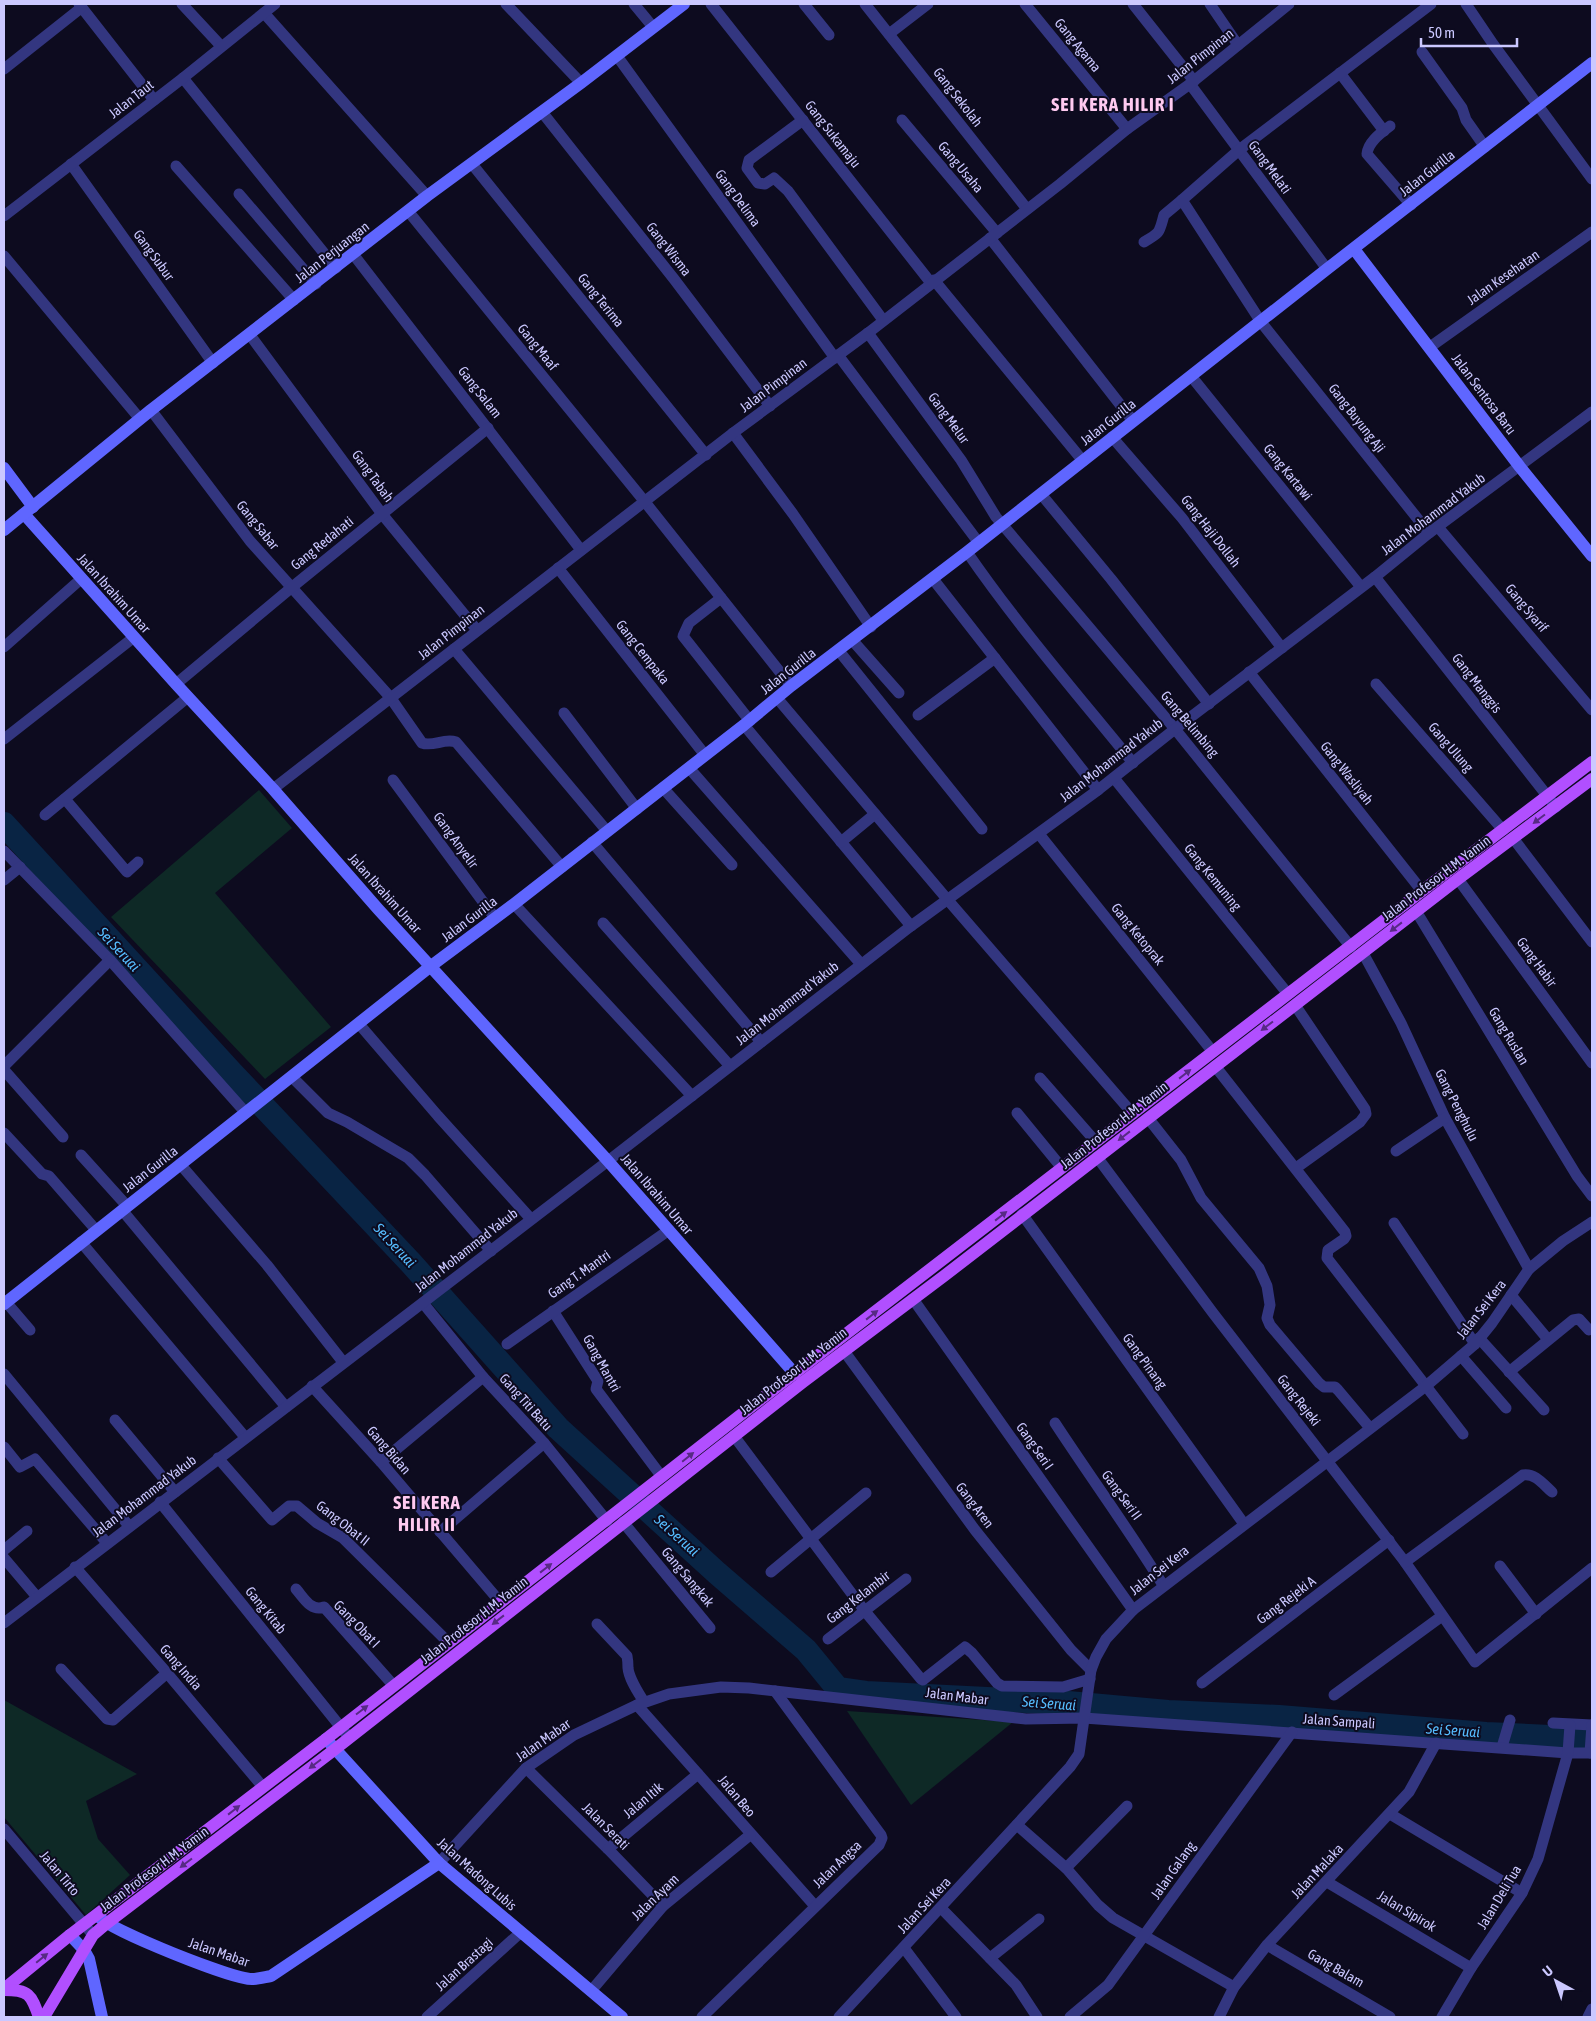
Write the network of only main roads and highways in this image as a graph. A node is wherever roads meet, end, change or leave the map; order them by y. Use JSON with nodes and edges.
{"nodes":[{"id":1,"x":1592,"y":762,"type":"edge"},
{"id":2,"x":1592,"y":779,"type":"edge"},
{"id":3,"x":1292,"y":999,"type":"junction"},
{"id":4,"x":935,"y":1266,"type":"junction"},
{"id":5,"x":944,"y":1276,"type":"junction"},
{"id":6,"x":799,"y":1378,"type":"junction"},
{"id":7,"x":653,"y":1492,"type":"junction"},
{"id":8,"x":627,"y":1514,"type":"junction"},
{"id":9,"x":101,"y":1920,"type":"junction"},
{"id":10,"x":4,"y":1990,"type":"edge"},
{"id":11,"x":39,"y":2017,"type":"edge"},
{"id":12,"x":44,"y":2017,"type":"edge"}],
"edges":[{"from":1,"to":3,"type":"main road","name":"Jalan Profesor H.M. Yamin"},
{"from":2,"to":3,"type":"main road","name":"Jalan Profesor H.M. Yamin","one_way":true},
{"from":4,"to":3,"type":"main road","name":"Jalan Profesor H.M. Yamin","one_way":true},
{"from":3,"to":5,"type":"main road","name":"Jalan Profesor H.M. Yamin","one_way":true},
{"from":4,"to":5,"type":"main road"},
{"from":6,"to":4,"type":"main road","name":"Jalan Profesor H.M. Yamin","one_way":true},
{"from":5,"to":6,"type":"main road","name":"Jalan Profesor H.M. Yamin"},
{"from":6,"to":7,"type":"main road","name":"Jalan Profesor H.M. Yamin"},
{"from":7,"to":6,"type":"main road","name":"Jalan Profesor H.M. Yamin","one_way":true},
{"from":7,"to":8,"type":"main road","name":"Jalan Profesor H.M. Yamin"},
{"from":8,"to":9,"type":"main road","name":"Jalan Profesor H.M. Yamin","one_way":true},
{"from":9,"to":8,"type":"main road","name":"Jalan Profesor H.M. Yamin","one_way":true},
{"from":10,"to":9,"type":"main road","name":"Jalan Profesor H.M. Yamin","one_way":true},
{"from":9,"to":12,"type":"main road","name":"Jalan Profesor H.M. Yamin"},
{"from":10,"to":11,"type":"main road"}]}
